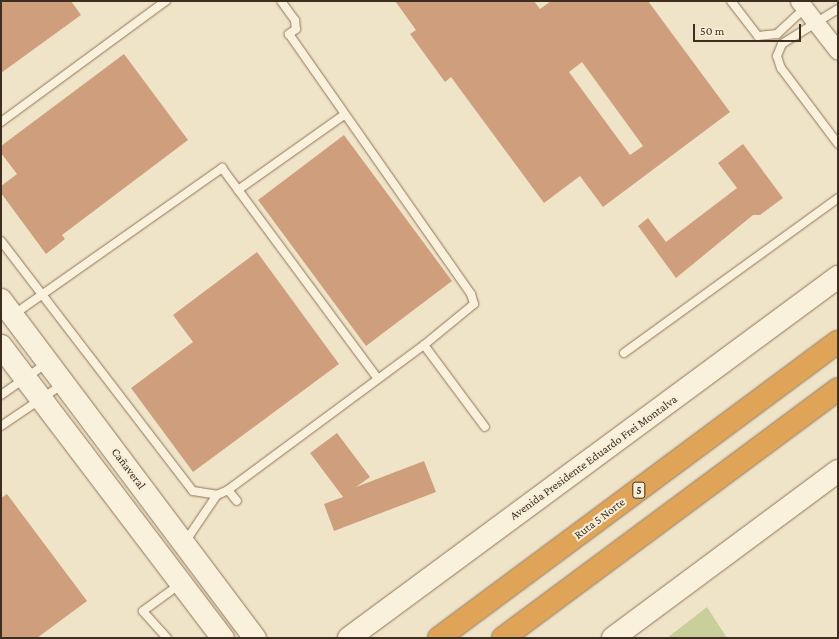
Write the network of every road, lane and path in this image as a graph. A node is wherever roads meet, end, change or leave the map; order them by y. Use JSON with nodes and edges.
{"nodes":[{"id":1,"x":166,"y":1,"type":"edge"},
{"id":2,"x":281,"y":1,"type":"edge"},
{"id":3,"x":731,"y":1,"type":"edge"},
{"id":4,"x":802,"y":5,"type":"edge"},
{"id":5,"x":838,"y":9,"type":"edge"},
{"id":6,"x":816,"y":22,"type":"junction"},
{"id":7,"x":838,"y":51,"type":"edge"},
{"id":8,"x":344,"y":115,"type":"junction"},
{"id":9,"x":1,"y":122,"type":"edge"},
{"id":10,"x":838,"y":144,"type":"edge"},
{"id":11,"x":238,"y":190,"type":"junction"},
{"id":12,"x":838,"y":198,"type":"edge"},
{"id":13,"x":1,"y":241,"type":"edge"},
{"id":14,"x":838,"y":277,"type":"edge"},
{"id":15,"x":41,"y":294,"type":"junction"},
{"id":16,"x":7,"y":308,"type":"edge"},
{"id":17,"x":838,"y":342,"type":"edge"},
{"id":18,"x":1,"y":346,"type":"edge"},
{"id":19,"x":424,"y":346,"type":"junction"},
{"id":20,"x":624,"y":353,"type":"dead end"},
{"id":21,"x":48,"y":362,"type":"junction"},
{"id":22,"x":26,"y":379,"type":"junction"},
{"id":23,"x":378,"y":379,"type":"junction"},
{"id":24,"x":63,"y":384,"type":"junction"},
{"id":25,"x":838,"y":389,"type":"edge"},
{"id":26,"x":1,"y":395,"type":"edge"},
{"id":27,"x":41,"y":400,"type":"junction"},
{"id":28,"x":1,"y":426,"type":"edge"},
{"id":29,"x":485,"y":427,"type":"dead end"},
{"id":30,"x":838,"y":471,"type":"edge"},
{"id":31,"x":228,"y":490,"type":"junction"},
{"id":32,"x":217,"y":495,"type":"junction"},
{"id":33,"x":237,"y":501,"type":"dead end"},
{"id":34,"x":184,"y":544,"type":"junction"},
{"id":35,"x":181,"y":584,"type":"junction"},
{"id":36,"x":362,"y":631,"type":"edge"},
{"id":37,"x":167,"y":638,"type":"edge"},
{"id":38,"x":223,"y":638,"type":"edge"},
{"id":39,"x":255,"y":638,"type":"edge"},
{"id":40,"x":349,"y":638,"type":"edge"},
{"id":41,"x":439,"y":638,"type":"edge"},
{"id":42,"x":503,"y":638,"type":"edge"},
{"id":43,"x":613,"y":638,"type":"edge"}],
"edges":[{"from":1,"to":9,"type":"lane"},
{"from":2,"to":8,"type":"lane"},
{"from":3,"to":4,"type":"lane"},
{"from":4,"to":6,"type":"street"},
{"from":5,"to":6,"type":"lane"},
{"from":6,"to":7,"type":"street"},
{"from":6,"to":10,"type":"lane"},
{"from":8,"to":11,"type":"lane"},
{"from":8,"to":19,"type":"lane"},
{"from":11,"to":15,"type":"lane"},
{"from":11,"to":23,"type":"lane"},
{"from":12,"to":20,"type":"lane"},
{"from":13,"to":15,"type":"lane"},
{"from":14,"to":36,"type":"main road","name":"Avenida Presidente Eduardo Frei Montalva"},
{"from":15,"to":16,"type":"lane"},
{"from":15,"to":32,"type":"lane"},
{"from":16,"to":21,"type":"main road","name":"Cañaveral"},
{"from":17,"to":41,"type":"highway","name":"Ruta 5 Norte","number":"5"},
{"from":18,"to":22,"type":"main road"},
{"from":19,"to":23,"type":"lane"},
{"from":19,"to":29,"type":"lane"},
{"from":21,"to":22,"type":"lane"},
{"from":21,"to":24,"type":"main road","name":"Cañaveral"},
{"from":22,"to":26,"type":"lane"},
{"from":22,"to":27,"type":"main road"},
{"from":23,"to":31,"type":"lane"},
{"from":24,"to":27,"type":"lane"},
{"from":24,"to":34,"type":"main road","name":"Cañaveral"},
{"from":25,"to":42,"type":"highway"},
{"from":27,"to":28,"type":"lane"},
{"from":27,"to":35,"type":"main road"},
{"from":30,"to":43,"type":"main road"},
{"from":31,"to":32,"type":"lane"},
{"from":31,"to":33,"type":"lane"},
{"from":32,"to":34,"type":"lane"},
{"from":34,"to":39,"type":"main road","name":"Cañaveral"},
{"from":35,"to":37,"type":"lane"},
{"from":35,"to":38,"type":"main road"},
{"from":36,"to":40,"type":"main road","name":"Avenida Presidente Eduardo Frei Montalva"}]}
